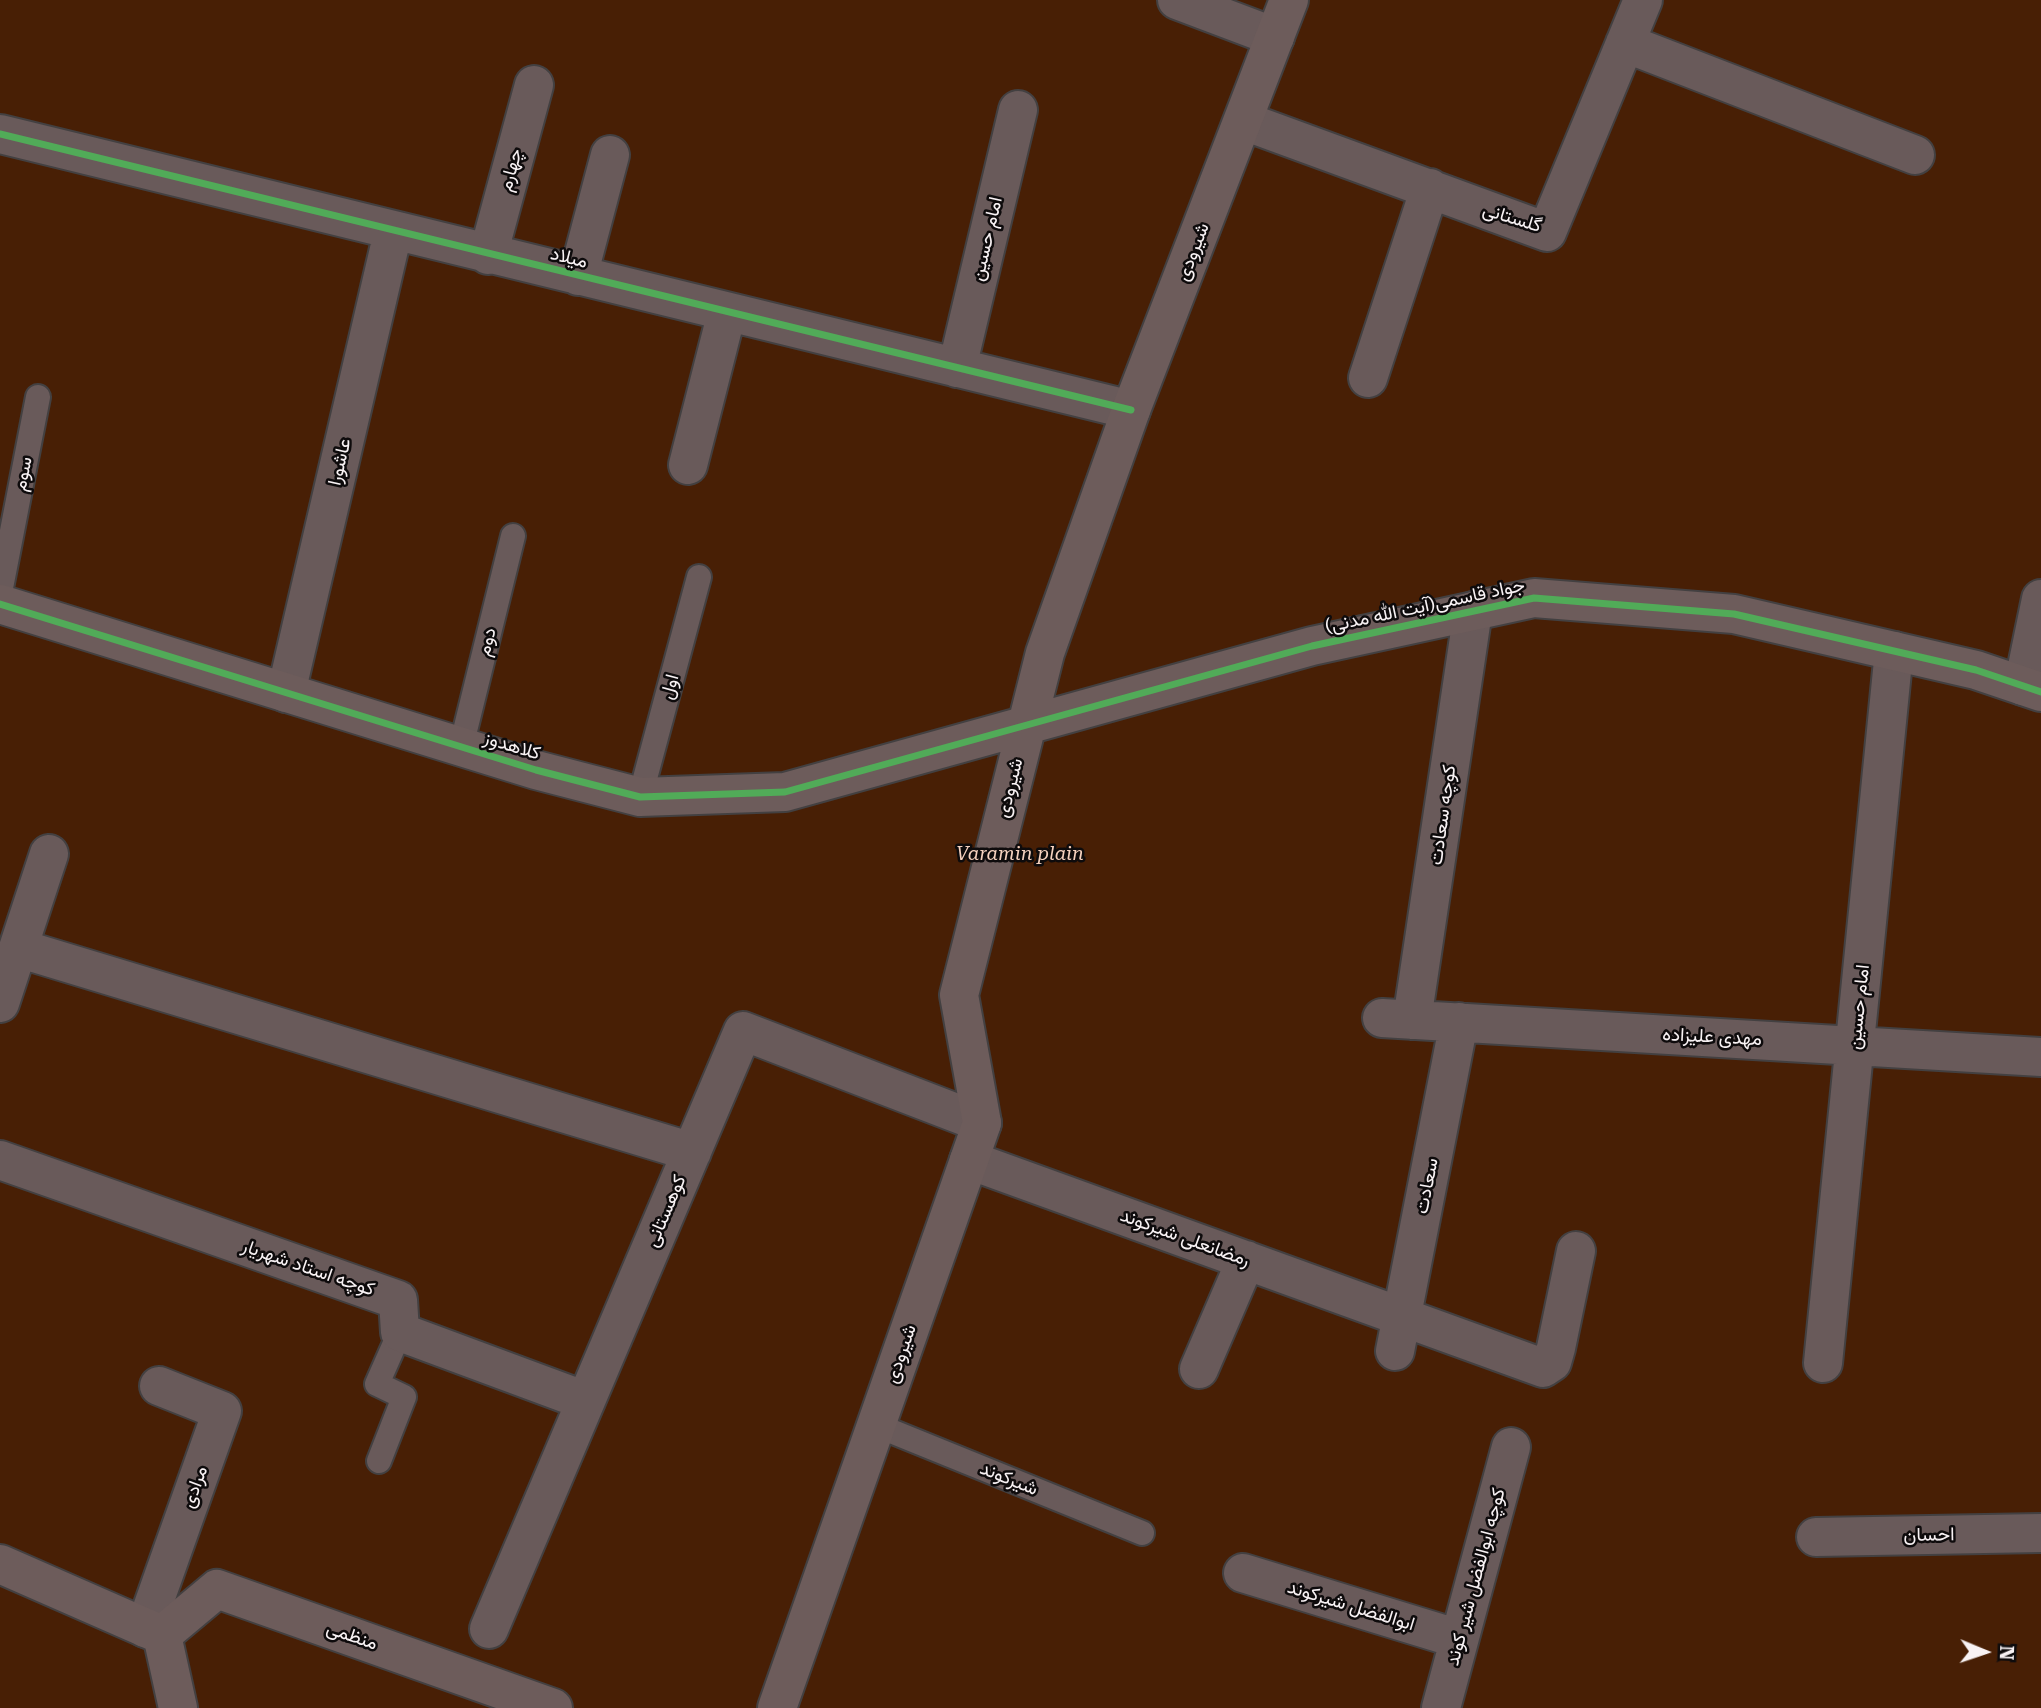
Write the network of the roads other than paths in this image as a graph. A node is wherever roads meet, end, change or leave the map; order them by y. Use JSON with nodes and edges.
{"nodes":[{"id":1,"x":1178,"y":0,"type":"edge"},
{"id":2,"x":1289,"y":0,"type":"edge"},
{"id":3,"x":1643,"y":0,"type":"edge"},
{"id":4,"x":1275,"y":37,"type":"junction"},
{"id":5,"x":1625,"y":43,"type":"junction"},
{"id":6,"x":534,"y":85,"type":"dead end"},
{"id":7,"x":1018,"y":110,"type":"dead end"},
{"id":8,"x":1244,"y":121,"type":"junction"},
{"id":9,"x":0,"y":134,"type":"edge"},
{"id":10,"x":610,"y":155,"type":"dead end"},
{"id":11,"x":1915,"y":155,"type":"dead end"},
{"id":12,"x":1430,"y":188,"type":"junction"},
{"id":13,"x":393,"y":232,"type":"junction"},
{"id":14,"x":488,"y":255,"type":"junction"},
{"id":15,"x":578,"y":276,"type":"junction"},
{"id":16,"x":727,"y":312,"type":"junction"},
{"id":17,"x":957,"y":368,"type":"junction"},
{"id":18,"x":1368,"y":378,"type":"dead end"},
{"id":19,"x":37,"y":397,"type":"dead end"},
{"id":20,"x":1131,"y":410,"type":"junction"},
{"id":21,"x":688,"y":465,"type":"dead end"},
{"id":22,"x":513,"y":536,"type":"dead end"},
{"id":23,"x":699,"y":577,"type":"dead end"},
{"id":24,"x":0,"y":593,"type":"edge"},
{"id":25,"x":2041,"y":599,"type":"edge"},
{"id":26,"x":0,"y":604,"type":"edge"},
{"id":27,"x":1473,"y":611,"type":"junction"},
{"id":28,"x":1894,"y":651,"type":"junction"},
{"id":29,"x":2032,"y":689,"type":"edge"},
{"id":30,"x":286,"y":693,"type":"junction"},
{"id":31,"x":1025,"y":725,"type":"junction"},
{"id":32,"x":461,"y":747,"type":"junction"},
{"id":33,"x":640,"y":797,"type":"junction"},
{"id":34,"x":49,"y":854,"type":"dead end"},
{"id":35,"x":18,"y":948,"type":"junction"},
{"id":36,"x":0,"y":1003,"type":"edge"},
{"id":37,"x":1397,"y":1019,"type":"joint"},
{"id":38,"x":1459,"y":1022,"type":"junction"},
{"id":39,"x":1855,"y":1046,"type":"junction"},
{"id":40,"x":2041,"y":1057,"type":"edge"},
{"id":41,"x":982,"y":1123,"type":"junction"},
{"id":42,"x":692,"y":1152,"type":"junction"},
{"id":43,"x":0,"y":1160,"type":"edge"},
{"id":44,"x":969,"y":1160,"type":"junction"},
{"id":45,"x":1576,"y":1251,"type":"dead end"},
{"id":46,"x":1246,"y":1260,"type":"junction"},
{"id":47,"x":400,"y":1332,"type":"junction"},
{"id":48,"x":1398,"y":1334,"type":"junction"},
{"id":49,"x":1823,"y":1363,"type":"dead end"},
{"id":50,"x":1199,"y":1369,"type":"dead end"},
{"id":51,"x":159,"y":1386,"type":"dead end"},
{"id":52,"x":586,"y":1401,"type":"junction"},
{"id":53,"x":876,"y":1425,"type":"junction"},
{"id":54,"x":1511,"y":1447,"type":"dead end"},
{"id":55,"x":379,"y":1461,"type":"dead end"},
{"id":56,"x":1142,"y":1533,"type":"dead end"},
{"id":57,"x":2041,"y":1533,"type":"edge"},
{"id":58,"x":1816,"y":1537,"type":"dead end"},
{"id":59,"x":0,"y":1564,"type":"edge"},
{"id":60,"x":1243,"y":1573,"type":"dead end"},
{"id":61,"x":489,"y":1629,"type":"dead end"},
{"id":62,"x":154,"y":1631,"type":"junction"},
{"id":63,"x":1459,"y":1639,"type":"junction"},
{"id":64,"x":178,"y":1708,"type":"edge"},
{"id":65,"x":553,"y":1708,"type":"edge"},
{"id":66,"x":777,"y":1708,"type":"edge"},
{"id":67,"x":1441,"y":1708,"type":"edge"}],
"edges":[{"from":1,"to":4,"type":"street"},
{"from":2,"to":4,"type":"street","name":"شیرودی"},
{"from":3,"to":5,"type":"street","name":"گلستانی"},
{"from":4,"to":8,"type":"street","name":"شیرودی"},
{"from":5,"to":11,"type":"street"},
{"from":5,"to":12,"type":"street","name":"گلستانی"},
{"from":6,"to":14,"type":"street","name":"چهارم"},
{"from":7,"to":17,"type":"street","name":"امام حسین"},
{"from":8,"to":12,"type":"street","name":"گلستانی"},
{"from":8,"to":20,"type":"street","name":"شیرودی"},
{"from":9,"to":13,"type":"street","name":"میلاد"},
{"from":10,"to":15,"type":"street"},
{"from":12,"to":18,"type":"street"},
{"from":13,"to":14,"type":"street","name":"میلاد"},
{"from":13,"to":30,"type":"street","name":"عاشورا"},
{"from":14,"to":15,"type":"street","name":"میلاد"},
{"from":15,"to":16,"type":"street","name":"میلاد"},
{"from":16,"to":17,"type":"street","name":"میلاد"},
{"from":16,"to":21,"type":"street"},
{"from":17,"to":20,"type":"street","name":"میلاد"},
{"from":19,"to":24,"type":"lane","name":"سوم"},
{"from":20,"to":31,"type":"street","name":"شیرودی"},
{"from":22,"to":32,"type":"lane","name":"دوم"},
{"from":23,"to":33,"type":"lane","name":"اول"},
{"from":25,"to":29,"type":"street"},
{"from":26,"to":30,"type":"street","name":"کلاهدوز"},
{"from":27,"to":28,"type":"street","name":"جواد قاسمی(آیت الله مدنی)"},
{"from":27,"to":31,"type":"street","name":"جواد قاسمی(آیت الله مدنی)"},
{"from":27,"to":37,"type":"street","name":"کوچه سعادت"},
{"from":28,"to":29,"type":"street","name":"جواد قاسمی(آیت الله مدنی)"},
{"from":28,"to":39,"type":"street","name":"امام حسین"},
{"from":30,"to":32,"type":"street","name":"کلاهدوز"},
{"from":31,"to":33,"type":"street","name":"کلاهدوز"},
{"from":31,"to":41,"type":"street","name":"شیرودی"},
{"from":32,"to":33,"type":"street","name":"کلاهدوز"},
{"from":34,"to":35,"type":"street"},
{"from":35,"to":36,"type":"street"},
{"from":35,"to":42,"type":"street"},
{"from":37,"to":38,"type":"street","name":"مهدی علیزاده"},
{"from":38,"to":39,"type":"street","name":"مهدی علیزاده"},
{"from":38,"to":48,"type":"street","name":"سعادت"},
{"from":39,"to":40,"type":"street","name":"مهدی علیزاده"},
{"from":39,"to":49,"type":"street","name":"امام حسین"},
{"from":41,"to":42,"type":"street","name":"کوهستانی"},
{"from":41,"to":44,"type":"street","name":"شیرودی"},
{"from":42,"to":52,"type":"street","name":"کوهستانی"},
{"from":43,"to":47,"type":"street","name":"کوچه استاد شهریار"},
{"from":44,"to":46,"type":"street","name":"رمضانعلی شیرکوند"},
{"from":44,"to":53,"type":"street","name":"شیرودی"},
{"from":45,"to":48,"type":"street","name":"رمضانعلی شیرکوند"},
{"from":46,"to":48,"type":"street","name":"رمضانعلی شیرکوند"},
{"from":46,"to":50,"type":"street"},
{"from":47,"to":52,"type":"street"},
{"from":47,"to":55,"type":"lane"},
{"from":51,"to":62,"type":"street","name":"مرادی"},
{"from":52,"to":61,"type":"street","name":"کوهستانی"},
{"from":53,"to":56,"type":"lane","name":"شیرکوند"},
{"from":53,"to":66,"type":"street","name":"شیرودی"},
{"from":54,"to":63,"type":"street","name":"کوچه ابوالفضل شیر کوند"},
{"from":57,"to":58,"type":"street","name":"احسان"},
{"from":59,"to":62,"type":"street"},
{"from":60,"to":63,"type":"street","name":"ابوالفضل شیرکوند"},
{"from":62,"to":64,"type":"street"},
{"from":62,"to":65,"type":"street","name":"منظمی"},
{"from":63,"to":67,"type":"street","name":"کوچه ابوالفضل شیر کوند"}]}
